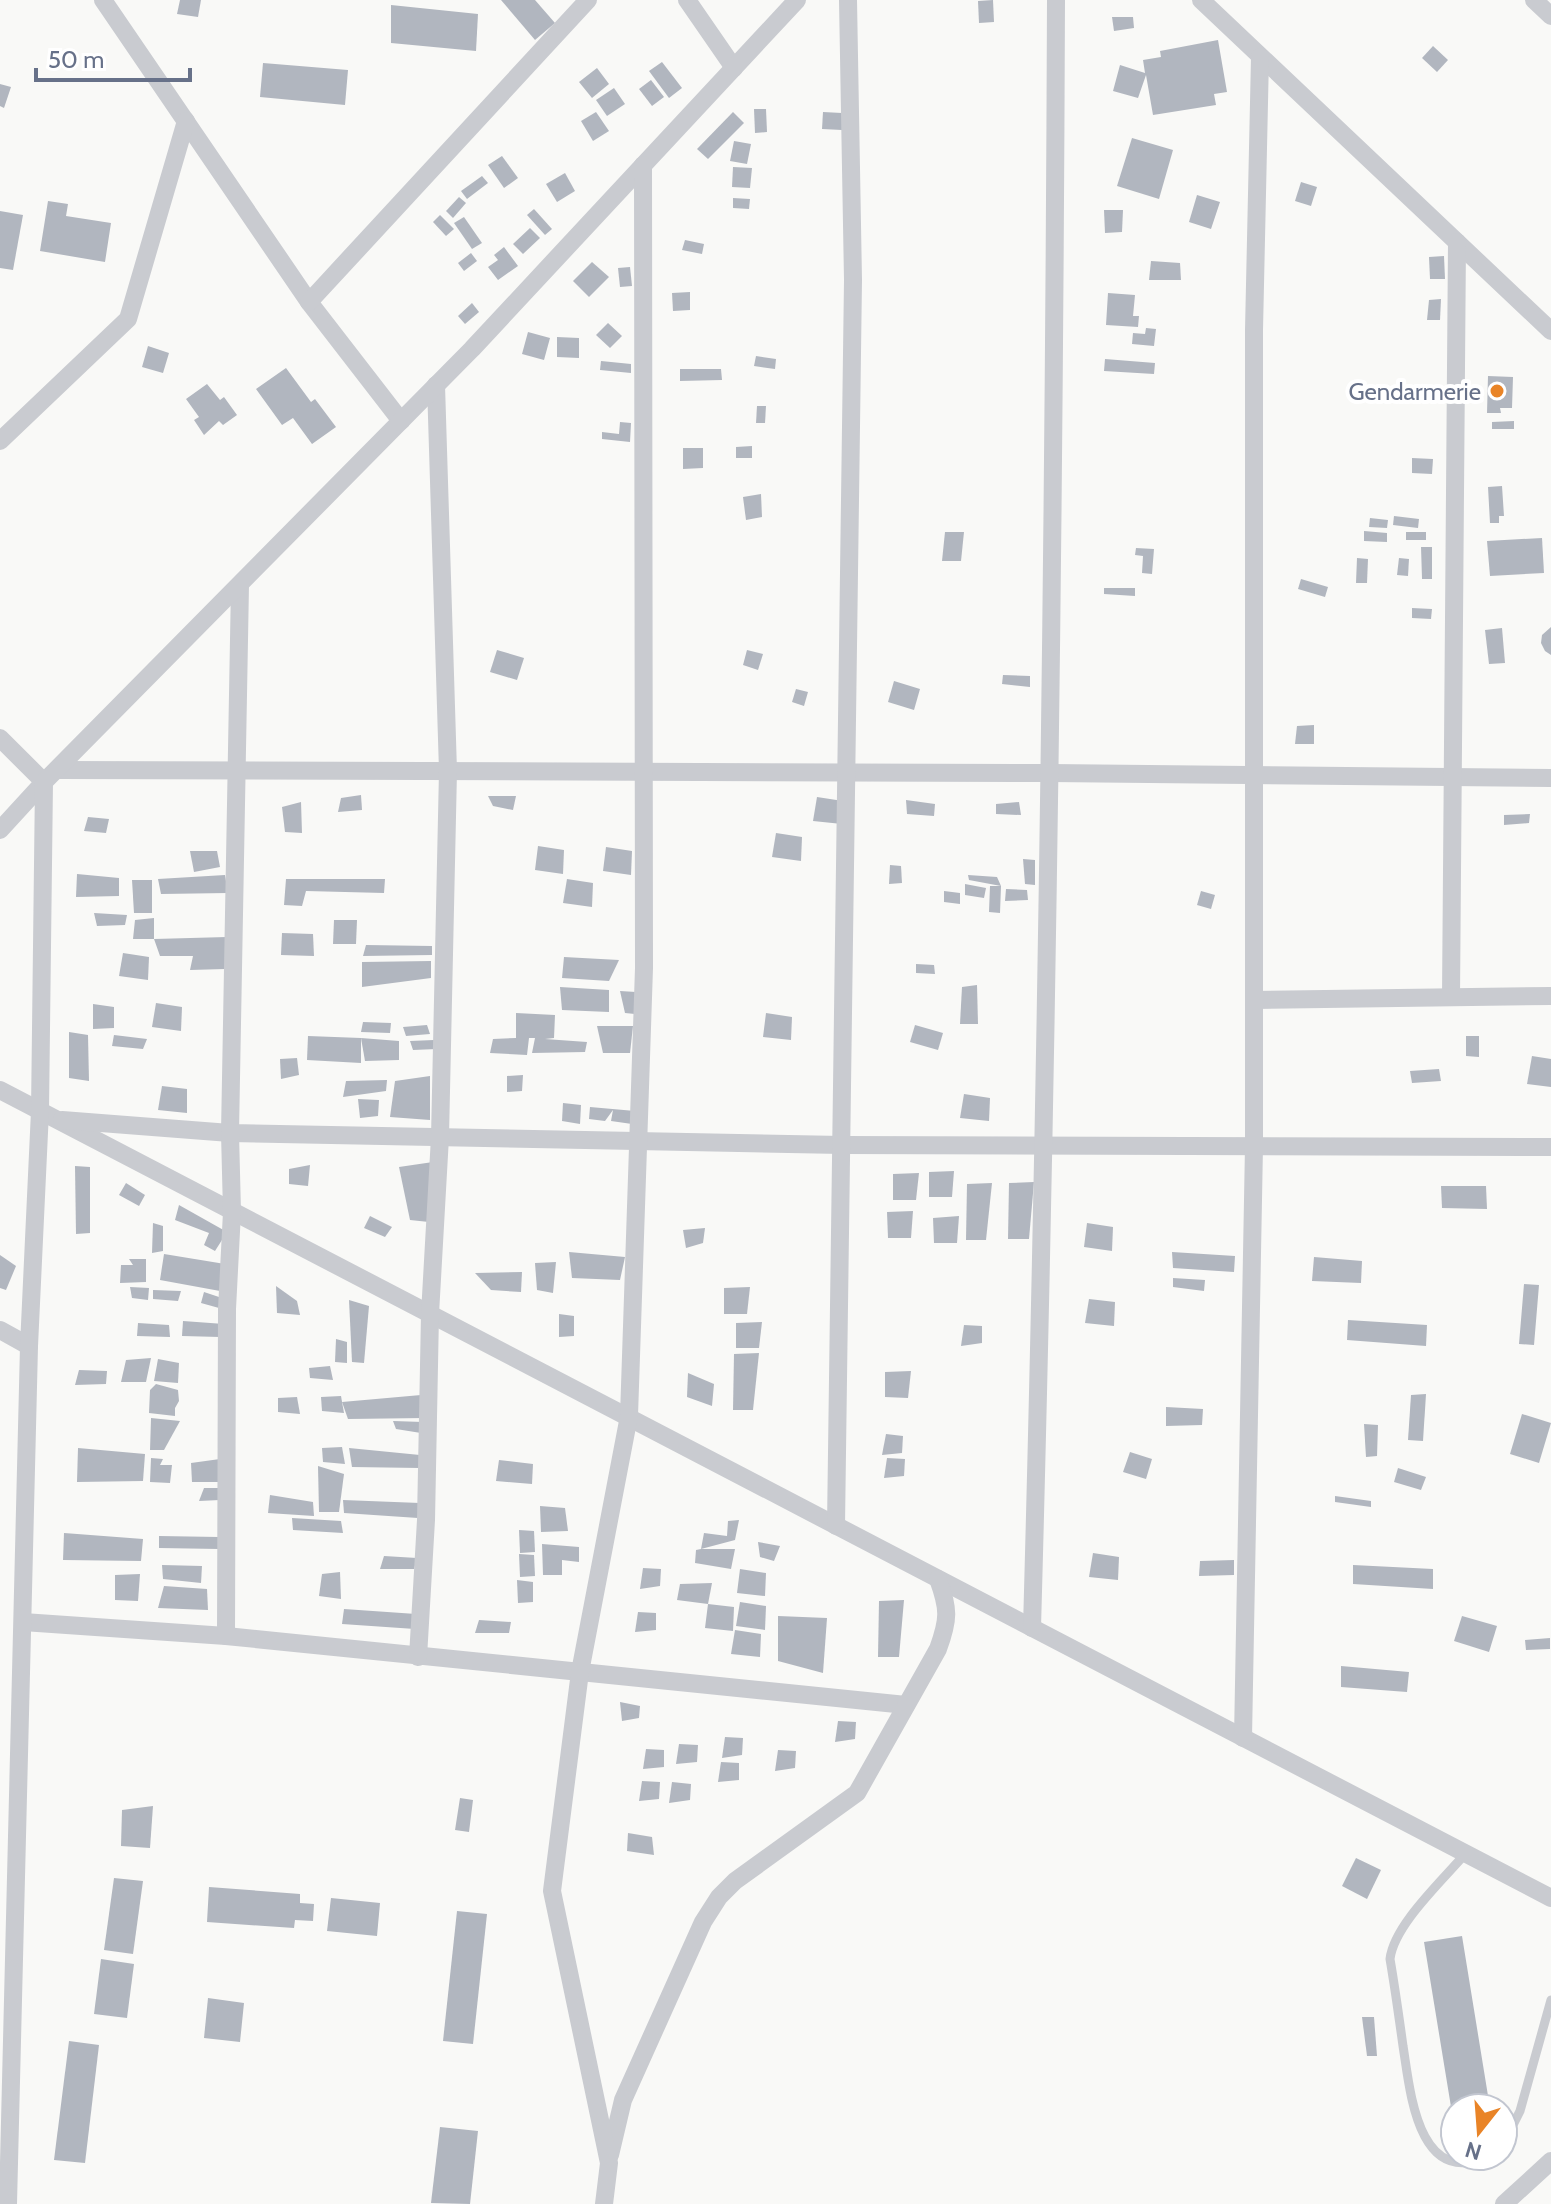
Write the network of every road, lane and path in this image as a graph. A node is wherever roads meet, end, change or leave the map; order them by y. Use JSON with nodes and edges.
{"nodes":[{"id":1,"x":103,"y":0,"type":"edge"},
{"id":2,"x":588,"y":0,"type":"edge"},
{"id":3,"x":687,"y":0,"type":"edge"},
{"id":4,"x":797,"y":0,"type":"edge"},
{"id":5,"x":848,"y":0,"type":"edge"},
{"id":6,"x":1056,"y":0,"type":"edge"},
{"id":7,"x":1201,"y":0,"type":"edge"},
{"id":8,"x":1534,"y":0,"type":"edge"},
{"id":9,"x":1551,"y":16,"type":"edge"},
{"id":10,"x":1260,"y":57,"type":"junction"},
{"id":11,"x":734,"y":68,"type":"junction"},
{"id":12,"x":186,"y":121,"type":"junction"},
{"id":13,"x":643,"y":165,"type":"junction"},
{"id":14,"x":1457,"y":242,"type":"junction"},
{"id":15,"x":309,"y":302,"type":"junction"},
{"id":16,"x":1551,"y":331,"type":"edge"},
{"id":17,"x":436,"y":385,"type":"junction"},
{"id":18,"x":401,"y":421,"type":"junction"},
{"id":19,"x":0,"y":441,"type":"edge"},
{"id":20,"x":240,"y":585,"type":"junction"},
{"id":21,"x":0,"y":738,"type":"edge"},
{"id":22,"x":59,"y":770,"type":"junction"},
{"id":23,"x":237,"y":771,"type":"junction"},
{"id":24,"x":448,"y":771,"type":"junction"},
{"id":25,"x":645,"y":772,"type":"junction"},
{"id":26,"x":846,"y":772,"type":"junction"},
{"id":27,"x":1050,"y":773,"type":"junction"},
{"id":28,"x":1254,"y":775,"type":"junction"},
{"id":29,"x":1453,"y":777,"type":"junction"},
{"id":30,"x":1551,"y":778,"type":"edge"},
{"id":31,"x":44,"y":782,"type":"junction"},
{"id":32,"x":0,"y":830,"type":"edge"},
{"id":33,"x":1551,"y":996,"type":"edge"},
{"id":34,"x":1451,"y":997,"type":"junction"},
{"id":35,"x":1254,"y":1000,"type":"junction"},
{"id":36,"x":0,"y":1090,"type":"edge"},
{"id":37,"x":47,"y":1115,"type":"junction"},
{"id":38,"x":230,"y":1133,"type":"junction"},
{"id":39,"x":440,"y":1137,"type":"junction"},
{"id":40,"x":640,"y":1141,"type":"junction"},
{"id":41,"x":842,"y":1145,"type":"junction"},
{"id":42,"x":1044,"y":1146,"type":"junction"},
{"id":43,"x":1254,"y":1146,"type":"junction"},
{"id":44,"x":1551,"y":1147,"type":"edge"},
{"id":45,"x":232,"y":1212,"type":"junction"},
{"id":46,"x":430,"y":1314,"type":"junction"},
{"id":47,"x":0,"y":1330,"type":"edge"},
{"id":48,"x":29,"y":1346,"type":"junction"},
{"id":49,"x":629,"y":1416,"type":"junction"},
{"id":50,"x":836,"y":1526,"type":"junction"},
{"id":51,"x":938,"y":1579,"type":"junction"},
{"id":52,"x":23,"y":1622,"type":"junction"},
{"id":53,"x":1032,"y":1628,"type":"junction"},
{"id":54,"x":226,"y":1636,"type":"junction"},
{"id":55,"x":418,"y":1657,"type":"junction"},
{"id":56,"x":580,"y":1672,"type":"junction"},
{"id":57,"x":906,"y":1705,"type":"junction"},
{"id":58,"x":1243,"y":1738,"type":"junction"},
{"id":59,"x":0,"y":1761,"type":"edge"},
{"id":60,"x":19,"y":1771,"type":"junction"},
{"id":61,"x":1465,"y":1854,"type":"junction"},
{"id":62,"x":1551,"y":1898,"type":"edge"},
{"id":63,"x":6,"y":2000,"type":"edge"},
{"id":64,"x":1551,"y":2000,"type":"edge"},
{"id":65,"x":1519,"y":2113,"type":"edge"},
{"id":66,"x":1439,"y":2152,"type":"edge"},
{"id":67,"x":1551,"y":2161,"type":"edge"},
{"id":68,"x":609,"y":2163,"type":"junction"},
{"id":69,"x":8,"y":2204,"type":"edge"},
{"id":70,"x":604,"y":2204,"type":"edge"},
{"id":71,"x":1504,"y":2204,"type":"edge"}],
"edges":[{"from":1,"to":12,"type":"street"},
{"from":2,"to":15,"type":"street"},
{"from":3,"to":11,"type":"street"},
{"from":4,"to":11,"type":"street"},
{"from":5,"to":26,"type":"street"},
{"from":6,"to":27,"type":"street"},
{"from":7,"to":10,"type":"street"},
{"from":8,"to":9,"type":"street"},
{"from":10,"to":14,"type":"street"},
{"from":10,"to":28,"type":"street"},
{"from":11,"to":13,"type":"street"},
{"from":12,"to":15,"type":"street"},
{"from":12,"to":19,"type":"street"},
{"from":13,"to":17,"type":"street"},
{"from":13,"to":25,"type":"street"},
{"from":14,"to":16,"type":"street"},
{"from":14,"to":29,"type":"street"},
{"from":15,"to":18,"type":"street"},
{"from":17,"to":18,"type":"street"},
{"from":17,"to":24,"type":"street"},
{"from":18,"to":20,"type":"street"},
{"from":20,"to":22,"type":"street"},
{"from":20,"to":23,"type":"street"},
{"from":21,"to":31,"type":"street"},
{"from":22,"to":23,"type":"street"},
{"from":22,"to":31,"type":"street"},
{"from":23,"to":24,"type":"street"},
{"from":23,"to":38,"type":"street"},
{"from":24,"to":25,"type":"street"},
{"from":24,"to":39,"type":"street"},
{"from":25,"to":26,"type":"street"},
{"from":25,"to":40,"type":"street"},
{"from":26,"to":27,"type":"street"},
{"from":26,"to":41,"type":"street"},
{"from":27,"to":28,"type":"street"},
{"from":27,"to":42,"type":"street"},
{"from":28,"to":29,"type":"street"},
{"from":28,"to":35,"type":"street"},
{"from":29,"to":30,"type":"street"},
{"from":29,"to":34,"type":"street"},
{"from":31,"to":32,"type":"street"},
{"from":31,"to":37,"type":"street"},
{"from":33,"to":34,"type":"street"},
{"from":34,"to":35,"type":"street"},
{"from":35,"to":43,"type":"street"},
{"from":36,"to":37,"type":"street"},
{"from":37,"to":38,"type":"street"},
{"from":37,"to":45,"type":"street"},
{"from":37,"to":48,"type":"street"},
{"from":38,"to":39,"type":"street"},
{"from":38,"to":45,"type":"street"},
{"from":39,"to":40,"type":"street"},
{"from":39,"to":46,"type":"street"},
{"from":40,"to":41,"type":"street"},
{"from":40,"to":49,"type":"street"},
{"from":41,"to":42,"type":"street"},
{"from":41,"to":50,"type":"street"},
{"from":42,"to":43,"type":"street"},
{"from":42,"to":53,"type":"street"},
{"from":43,"to":44,"type":"street"},
{"from":43,"to":58,"type":"street"},
{"from":45,"to":46,"type":"street"},
{"from":45,"to":54,"type":"street"},
{"from":46,"to":49,"type":"street"},
{"from":46,"to":55,"type":"street"},
{"from":47,"to":48,"type":"street"},
{"from":48,"to":52,"type":"street"},
{"from":49,"to":50,"type":"street"},
{"from":49,"to":56,"type":"street"},
{"from":50,"to":51,"type":"street"},
{"from":51,"to":53,"type":"street"},
{"from":51,"to":57,"type":"street"},
{"from":52,"to":54,"type":"street"},
{"from":52,"to":60,"type":"street"},
{"from":53,"to":58,"type":"street"},
{"from":54,"to":55,"type":"street"},
{"from":55,"to":56,"type":"street"},
{"from":56,"to":57,"type":"street"},
{"from":56,"to":68,"type":"street"},
{"from":57,"to":68,"type":"street"},
{"from":58,"to":61,"type":"street"},
{"from":59,"to":60,"type":"street"},
{"from":60,"to":63,"type":"street"},
{"from":61,"to":62,"type":"street"},
{"from":61,"to":66,"type":"lane"},
{"from":63,"to":69,"type":"street"},
{"from":64,"to":65,"type":"lane"},
{"from":67,"to":71,"type":"street"},
{"from":68,"to":70,"type":"street"}]}
